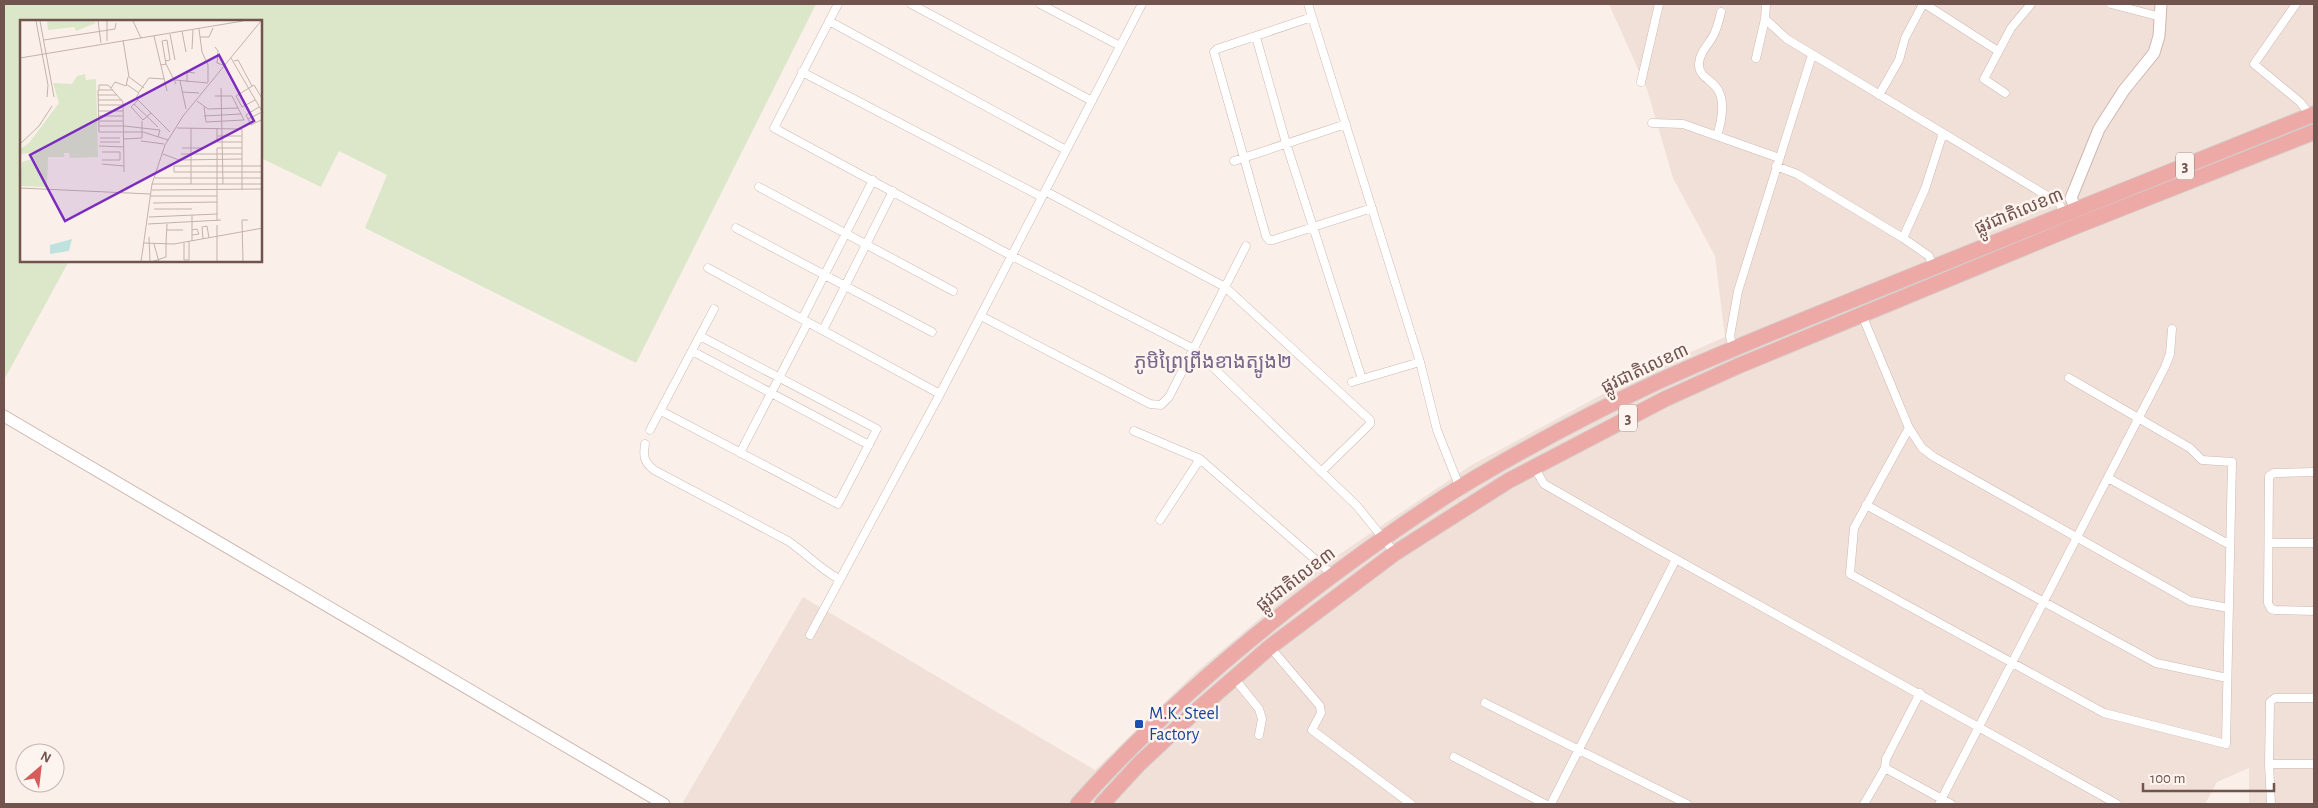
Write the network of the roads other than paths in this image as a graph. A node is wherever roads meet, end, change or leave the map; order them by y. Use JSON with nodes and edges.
{"nodes":[{"id":1,"x":838,"y":4,"type":"edge"},
{"id":2,"x":911,"y":4,"type":"edge"},
{"id":3,"x":1040,"y":4,"type":"edge"},
{"id":4,"x":1142,"y":4,"type":"edge"},
{"id":5,"x":1308,"y":4,"type":"edge"},
{"id":6,"x":1659,"y":4,"type":"edge"},
{"id":7,"x":1766,"y":4,"type":"edge"},
{"id":8,"x":1924,"y":4,"type":"edge"},
{"id":9,"x":2031,"y":4,"type":"edge"},
{"id":10,"x":2111,"y":4,"type":"edge"},
{"id":11,"x":2161,"y":4,"type":"edge"},
{"id":12,"x":2296,"y":4,"type":"edge"},
{"id":13,"x":1721,"y":12,"type":"dead end"},
{"id":14,"x":1312,"y":17,"type":"junction"},
{"id":15,"x":2161,"y":17,"type":"junction"},
{"id":16,"x":1765,"y":19,"type":"junction"},
{"id":17,"x":829,"y":21,"type":"junction"},
{"id":18,"x":1256,"y":37,"type":"junction"},
{"id":19,"x":1120,"y":46,"type":"junction"},
{"id":20,"x":1998,"y":51,"type":"junction"},
{"id":21,"x":1812,"y":55,"type":"junction"},
{"id":22,"x":1756,"y":58,"type":"dead end"},
{"id":23,"x":802,"y":72,"type":"junction"},
{"id":24,"x":1641,"y":82,"type":"dead end"},
{"id":25,"x":2005,"y":93,"type":"dead end"},
{"id":26,"x":1879,"y":95,"type":"junction"},
{"id":27,"x":1092,"y":101,"type":"junction"},
{"id":28,"x":2312,"y":115,"type":"edge"},
{"id":29,"x":1652,"y":123,"type":"dead end"},
{"id":30,"x":1346,"y":124,"type":"junction"},
{"id":31,"x":2314,"y":132,"type":"edge"},
{"id":32,"x":1943,"y":133,"type":"junction"},
{"id":33,"x":1717,"y":136,"type":"junction"},
{"id":34,"x":1286,"y":142,"type":"junction"},
{"id":35,"x":1066,"y":150,"type":"junction"},
{"id":36,"x":1244,"y":156,"type":"junction"},
{"id":37,"x":1234,"y":161,"type":"dead end"},
{"id":38,"x":1778,"y":162,"type":"junction"},
{"id":39,"x":873,"y":180,"type":"junction"},
{"id":40,"x":759,"y":187,"type":"dead end"},
{"id":41,"x":893,"y":190,"type":"junction"},
{"id":42,"x":1043,"y":194,"type":"junction"},
{"id":43,"x":2067,"y":206,"type":"junction"},
{"id":44,"x":1372,"y":208,"type":"junction"},
{"id":45,"x":1314,"y":226,"type":"junction"},
{"id":46,"x":736,"y":228,"type":"dead end"},
{"id":47,"x":846,"y":234,"type":"junction"},
{"id":48,"x":1903,"y":238,"type":"junction"},
{"id":49,"x":866,"y":245,"type":"junction"},
{"id":50,"x":1246,"y":246,"type":"dead end"},
{"id":51,"x":1012,"y":256,"type":"junction"},
{"id":52,"x":1933,"y":267,"type":"junction"},
{"id":53,"x":708,"y":268,"type":"dead end"},
{"id":54,"x":824,"y":275,"type":"junction"},
{"id":55,"x":845,"y":286,"type":"junction"},
{"id":56,"x":1225,"y":287,"type":"junction"},
{"id":57,"x":953,"y":291,"type":"dead end"},
{"id":58,"x":714,"y":309,"type":"dead end"},
{"id":59,"x":1862,"y":315,"type":"junction"},
{"id":60,"x":981,"y":316,"type":"junction"},
{"id":61,"x":805,"y":321,"type":"junction"},
{"id":62,"x":2172,"y":329,"type":"dead end"},
{"id":63,"x":823,"y":330,"type":"junction"},
{"id":64,"x":932,"y":332,"type":"dead end"},
{"id":65,"x":700,"y":336,"type":"junction"},
{"id":66,"x":1194,"y":349,"type":"junction"},
{"id":67,"x":1733,"y":349,"type":"junction"},
{"id":68,"x":692,"y":351,"type":"junction"},
{"id":69,"x":1420,"y":362,"type":"junction"},
{"id":70,"x":780,"y":377,"type":"junction"},
{"id":71,"x":2069,"y":378,"type":"dead end"},
{"id":72,"x":1362,"y":379,"type":"junction"},
{"id":73,"x":1352,"y":382,"type":"dead end"},
{"id":74,"x":771,"y":393,"type":"junction"},
{"id":75,"x":940,"y":394,"type":"junction"},
{"id":76,"x":661,"y":411,"type":"junction"},
{"id":77,"x":4,"y":416,"type":"edge"},
{"id":78,"x":2139,"y":418,"type":"junction"},
{"id":79,"x":1909,"y":428,"type":"junction"},
{"id":80,"x":650,"y":430,"type":"dead end"},
{"id":81,"x":1134,"y":431,"type":"dead end"},
{"id":82,"x":646,"y":444,"type":"dead end"},
{"id":83,"x":869,"y":445,"type":"junction"},
{"id":84,"x":740,"y":453,"type":"junction"},
{"id":85,"x":1200,"y":459,"type":"junction"},
{"id":86,"x":1534,"y":467,"type":"junction"},
{"id":87,"x":1321,"y":472,"type":"junction"},
{"id":88,"x":2314,"y":472,"type":"edge"},
{"id":89,"x":2108,"y":478,"type":"junction"},
{"id":90,"x":1460,"y":488,"type":"junction"},
{"id":91,"x":1866,"y":505,"type":"junction"},
{"id":92,"x":1160,"y":520,"type":"dead end"},
{"id":93,"x":2077,"y":537,"type":"junction"},
{"id":94,"x":1384,"y":538,"type":"junction"},
{"id":95,"x":2314,"y":542,"type":"edge"},
{"id":96,"x":2269,"y":543,"type":"junction"},
{"id":97,"x":2230,"y":545,"type":"junction"},
{"id":98,"x":1395,"y":553,"type":"junction"},
{"id":99,"x":1676,"y":559,"type":"junction"},
{"id":100,"x":1333,"y":575,"type":"junction"},
{"id":101,"x":839,"y":579,"type":"junction"},
{"id":102,"x":2043,"y":602,"type":"junction"},
{"id":103,"x":2229,"y":608,"type":"junction"},
{"id":104,"x":2314,"y":611,"type":"edge"},
{"id":105,"x":810,"y":635,"type":"dead end"},
{"id":106,"x":1270,"y":647,"type":"junction"},
{"id":107,"x":2012,"y":663,"type":"junction"},
{"id":108,"x":1234,"y":678,"type":"junction"},
{"id":109,"x":2227,"y":678,"type":"junction"},
{"id":110,"x":1920,"y":694,"type":"junction"},
{"id":111,"x":2314,"y":698,"type":"edge"},
{"id":112,"x":1485,"y":703,"type":"dead end"},
{"id":113,"x":1979,"y":726,"type":"junction"},
{"id":114,"x":1259,"y":735,"type":"dead end"},
{"id":115,"x":1579,"y":750,"type":"junction"},
{"id":116,"x":1454,"y":757,"type":"dead end"},
{"id":117,"x":2269,"y":764,"type":"junction"},
{"id":118,"x":2314,"y":764,"type":"edge"},
{"id":119,"x":1885,"y":768,"type":"junction"},
{"id":120,"x":1940,"y":802,"type":"edge"},
{"id":121,"x":664,"y":804,"type":"edge"},
{"id":122,"x":1078,"y":804,"type":"edge"},
{"id":123,"x":1102,"y":804,"type":"edge"},
{"id":124,"x":1411,"y":804,"type":"edge"},
{"id":125,"x":1545,"y":804,"type":"edge"},
{"id":126,"x":1551,"y":804,"type":"edge"},
{"id":127,"x":1687,"y":804,"type":"edge"},
{"id":128,"x":1864,"y":804,"type":"edge"},
{"id":129,"x":1951,"y":804,"type":"edge"},
{"id":130,"x":2117,"y":804,"type":"edge"},
{"id":131,"x":2271,"y":804,"type":"edge"}],
"edges":[{"from":1,"to":17,"type":"street"},
{"from":2,"to":27,"type":"street"},
{"from":3,"to":19,"type":"street"},
{"from":4,"to":19,"type":"street"},
{"from":5,"to":14,"type":"street"},
{"from":6,"to":24,"type":"street"},
{"from":7,"to":16,"type":"street"},
{"from":8,"to":20,"type":"street"},
{"from":8,"to":26,"type":"street"},
{"from":9,"to":20,"type":"street"},
{"from":10,"to":15,"type":"street"},
{"from":11,"to":15,"type":"street"},
{"from":12,"to":28,"type":"street"},
{"from":13,"to":33,"type":"street"},
{"from":14,"to":18,"type":"street"},
{"from":14,"to":30,"type":"street"},
{"from":15,"to":43,"type":"street"},
{"from":16,"to":21,"type":"street"},
{"from":16,"to":22,"type":"street"},
{"from":17,"to":23,"type":"street"},
{"from":17,"to":35,"type":"street"},
{"from":18,"to":34,"type":"street"},
{"from":18,"to":36,"type":"street"},
{"from":19,"to":27,"type":"street"},
{"from":20,"to":25,"type":"street"},
{"from":21,"to":26,"type":"street"},
{"from":21,"to":38,"type":"street"},
{"from":23,"to":39,"type":"street"},
{"from":23,"to":42,"type":"street"},
{"from":26,"to":32,"type":"street"},
{"from":27,"to":35,"type":"street"},
{"from":28,"to":43,"type":"highway","name":"ផ្លូវជាតិលេខ៣","number":"3"},
{"from":29,"to":33,"type":"street"},
{"from":30,"to":34,"type":"street"},
{"from":30,"to":44,"type":"street"},
{"from":31,"to":59,"type":"highway","name":"ផ្លូវជាតិលេខ៣","number":"3"},
{"from":32,"to":43,"type":"street"},
{"from":32,"to":48,"type":"street"},
{"from":33,"to":38,"type":"street"},
{"from":34,"to":36,"type":"street"},
{"from":34,"to":45,"type":"street"},
{"from":35,"to":42,"type":"street"},
{"from":36,"to":37,"type":"street"},
{"from":36,"to":45,"type":"street"},
{"from":38,"to":48,"type":"street"},
{"from":38,"to":67,"type":"street"},
{"from":39,"to":41,"type":"street"},
{"from":39,"to":47,"type":"street"},
{"from":40,"to":47,"type":"street"},
{"from":41,"to":49,"type":"street"},
{"from":41,"to":51,"type":"street"},
{"from":42,"to":51,"type":"street"},
{"from":42,"to":56,"type":"street"},
{"from":43,"to":52,"type":"highway","name":"ផ្លូវជាតិលេខ៣","number":"3"},
{"from":44,"to":45,"type":"street"},
{"from":44,"to":69,"type":"street"},
{"from":45,"to":72,"type":"street"},
{"from":46,"to":54,"type":"street"},
{"from":47,"to":49,"type":"street"},
{"from":47,"to":54,"type":"street"},
{"from":48,"to":52,"type":"street"},
{"from":49,"to":55,"type":"street"},
{"from":49,"to":57,"type":"street"},
{"from":50,"to":56,"type":"street"},
{"from":51,"to":60,"type":"street"},
{"from":51,"to":66,"type":"street"},
{"from":52,"to":67,"type":"highway","name":"ផ្លូវជាតិលេខ៣","number":"3"},
{"from":53,"to":61,"type":"street"},
{"from":54,"to":55,"type":"street"},
{"from":54,"to":61,"type":"street"},
{"from":55,"to":63,"type":"street"},
{"from":55,"to":64,"type":"street"},
{"from":56,"to":66,"type":"street"},
{"from":56,"to":87,"type":"street"},
{"from":58,"to":65,"type":"street"},
{"from":59,"to":79,"type":"street"},
{"from":59,"to":86,"type":"highway","name":"ផ្លូវជាតិលេខ៣","number":"3"},
{"from":60,"to":66,"type":"street"},
{"from":60,"to":75,"type":"street"},
{"from":61,"to":63,"type":"street"},
{"from":61,"to":70,"type":"street"},
{"from":62,"to":78,"type":"street"},
{"from":63,"to":75,"type":"street"},
{"from":65,"to":68,"type":"street"},
{"from":65,"to":70,"type":"street"},
{"from":66,"to":87,"type":"street"},
{"from":67,"to":90,"type":"highway","name":"ផ្លូវជាតិលេខ៣","number":"3"},
{"from":68,"to":74,"type":"street"},
{"from":68,"to":76,"type":"street"},
{"from":69,"to":72,"type":"street"},
{"from":69,"to":90,"type":"street"},
{"from":70,"to":74,"type":"street"},
{"from":70,"to":83,"type":"street"},
{"from":71,"to":78,"type":"street"},
{"from":72,"to":73,"type":"street"},
{"from":74,"to":83,"type":"street"},
{"from":74,"to":84,"type":"street"},
{"from":75,"to":101,"type":"street"},
{"from":76,"to":80,"type":"street"},
{"from":76,"to":84,"type":"street"},
{"from":77,"to":121,"type":"street"},
{"from":78,"to":89,"type":"street"},
{"from":78,"to":97,"type":"street"},
{"from":79,"to":91,"type":"street"},
{"from":79,"to":93,"type":"street"},
{"from":81,"to":85,"type":"street"},
{"from":82,"to":101,"type":"street"},
{"from":83,"to":84,"type":"street"},
{"from":85,"to":92,"type":"street"},
{"from":85,"to":100,"type":"street"},
{"from":86,"to":98,"type":"highway","name":"ផ្លូវជាតិលេខ៣","number":"3"},
{"from":86,"to":99,"type":"street"},
{"from":87,"to":94,"type":"street"},
{"from":88,"to":96,"type":"street"},
{"from":89,"to":93,"type":"street"},
{"from":89,"to":97,"type":"street"},
{"from":90,"to":94,"type":"highway","name":"ផ្លូវជាតិលេខ៣","number":"3"},
{"from":91,"to":102,"type":"street"},
{"from":91,"to":107,"type":"street"},
{"from":93,"to":102,"type":"street"},
{"from":93,"to":103,"type":"street"},
{"from":94,"to":98,"type":"street"},
{"from":94,"to":100,"type":"highway","name":"ផ្លូវជាតិលេខ៣","number":"3"},
{"from":95,"to":96,"type":"street"},
{"from":96,"to":104,"type":"street"},
{"from":97,"to":103,"type":"street"},
{"from":98,"to":106,"type":"highway","name":"ផ្លូវជាតិលេខ៣","number":"3"},
{"from":99,"to":110,"type":"street"},
{"from":99,"to":115,"type":"street"},
{"from":100,"to":122,"type":"highway","name":"ផ្លូវជាតិលេខ៣","number":"3"},
{"from":101,"to":105,"type":"street"},
{"from":102,"to":107,"type":"street"},
{"from":102,"to":109,"type":"street"},
{"from":103,"to":109,"type":"street"},
{"from":106,"to":108,"type":"highway","name":"ផ្លូវជាតិលេខ៣","number":"3"},
{"from":106,"to":124,"type":"street"},
{"from":107,"to":109,"type":"street"},
{"from":107,"to":113,"type":"street"},
{"from":108,"to":114,"type":"street"},
{"from":108,"to":123,"type":"highway","name":"ផ្លូវជាតិលេខ៣","number":"3"},
{"from":110,"to":113,"type":"street"},
{"from":110,"to":119,"type":"street"},
{"from":111,"to":117,"type":"street"},
{"from":112,"to":115,"type":"street"},
{"from":113,"to":120,"type":"street"},
{"from":113,"to":130,"type":"street"},
{"from":115,"to":126,"type":"street"},
{"from":115,"to":127,"type":"street"},
{"from":116,"to":125,"type":"street"},
{"from":117,"to":118,"type":"street"},
{"from":117,"to":131,"type":"street"},
{"from":119,"to":120,"type":"street"},
{"from":119,"to":128,"type":"street"},
{"from":120,"to":129,"type":"street"}]}
